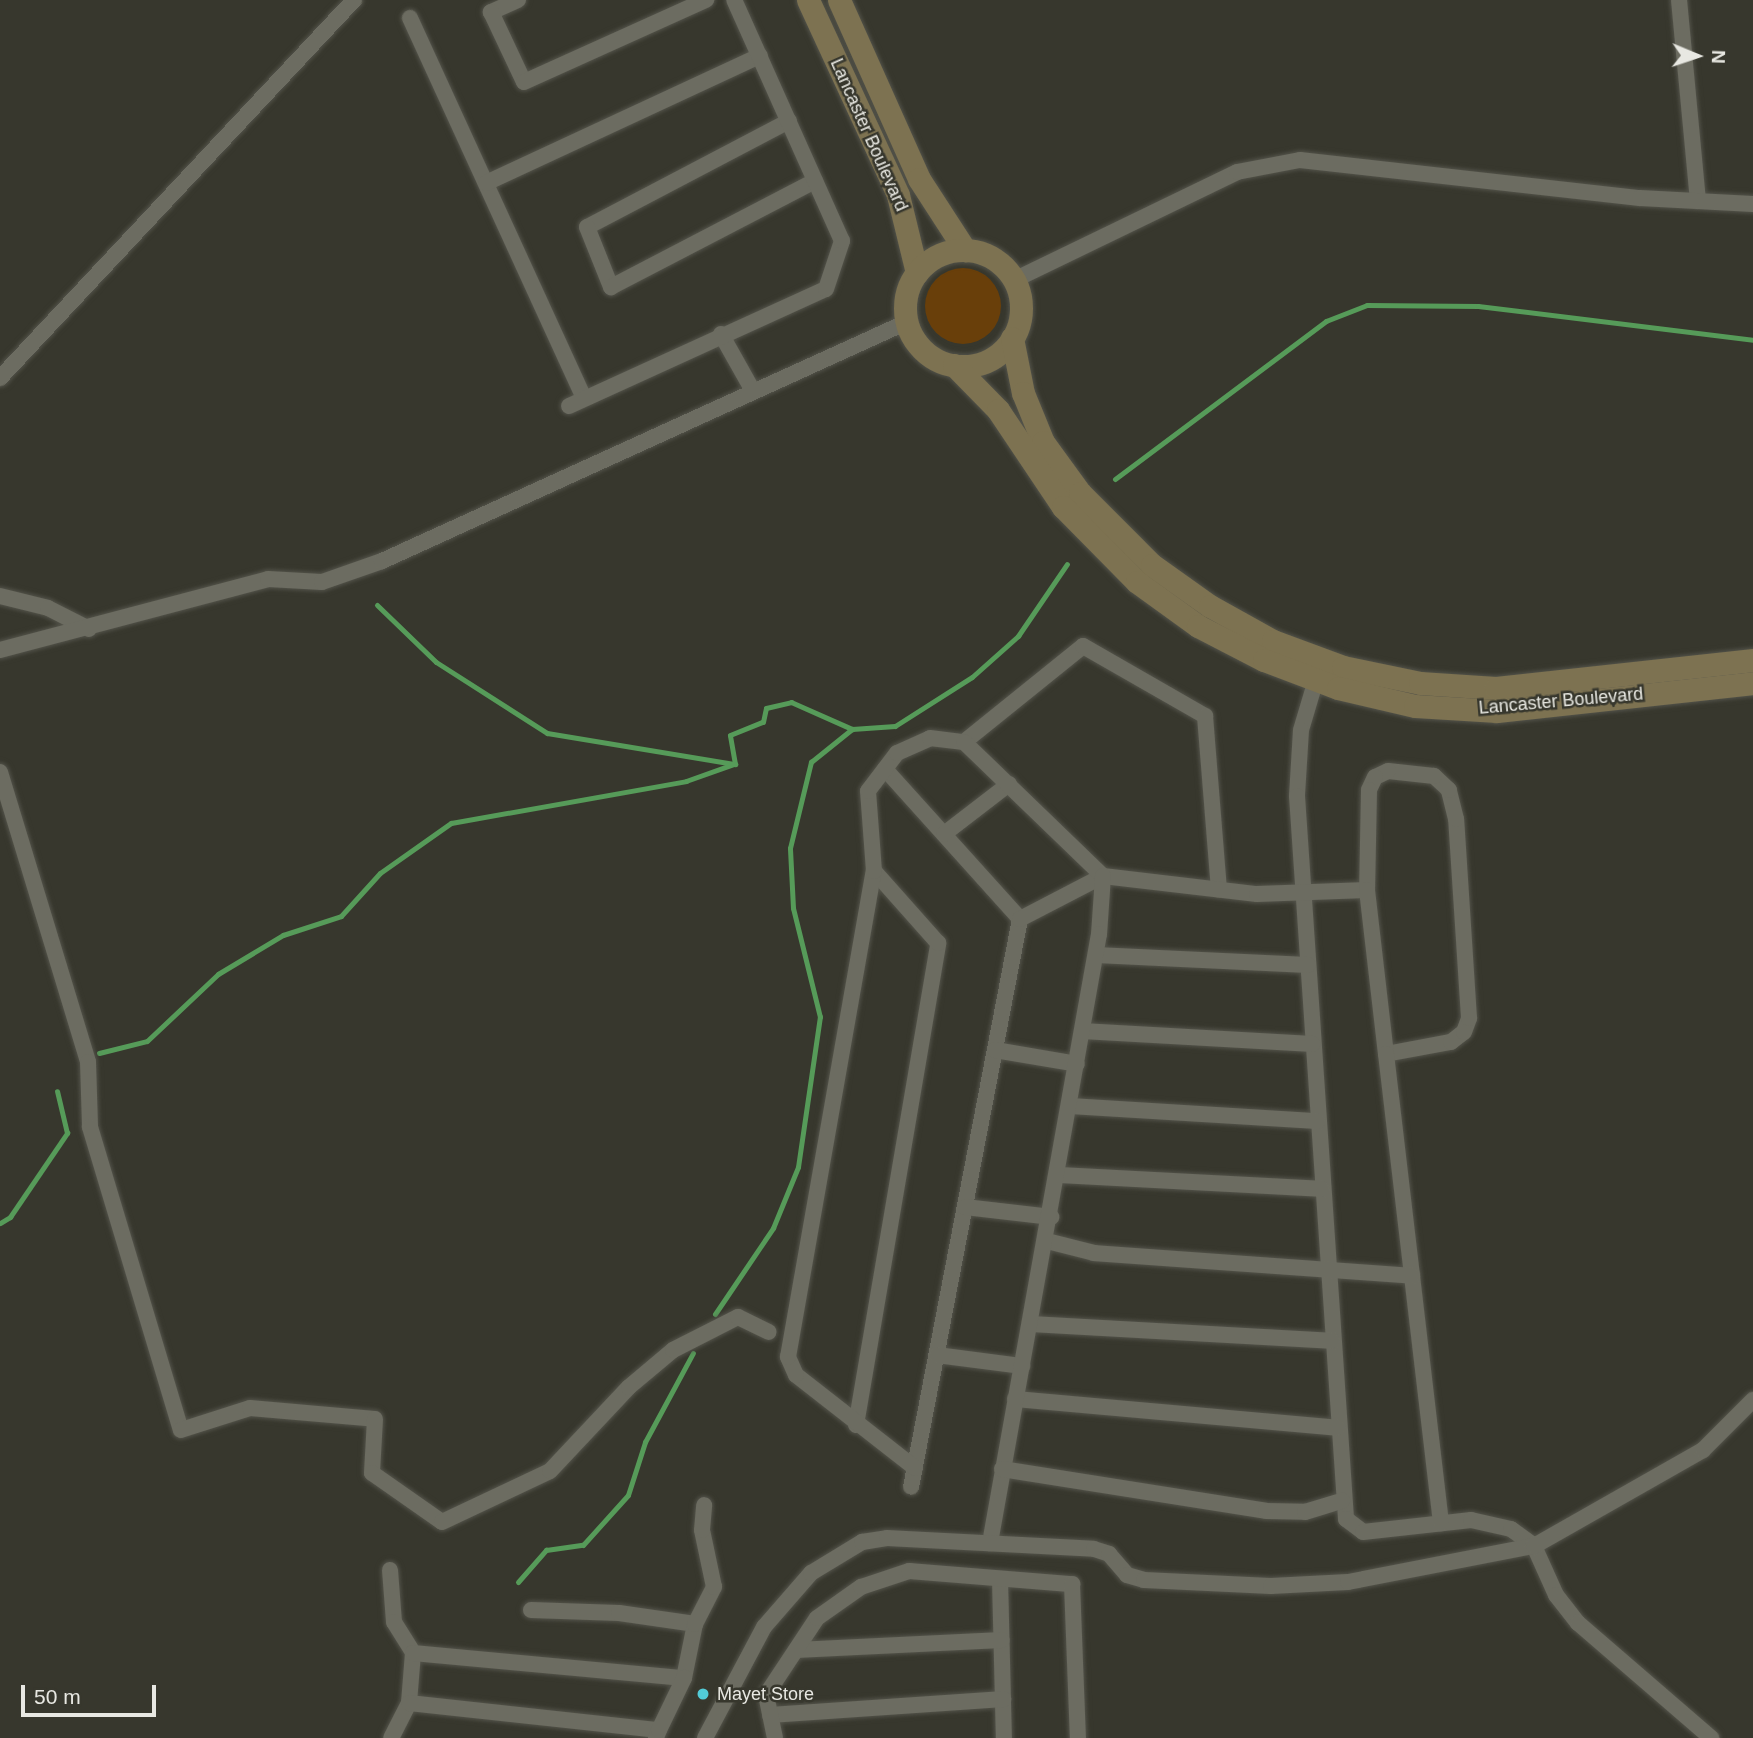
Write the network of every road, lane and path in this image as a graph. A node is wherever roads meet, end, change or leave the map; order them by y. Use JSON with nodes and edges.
{"nodes":[{"id":1,"x":354,"y":0,"type":"edge"},
{"id":2,"x":518,"y":0,"type":"edge"},
{"id":3,"x":706,"y":0,"type":"edge"},
{"id":4,"x":734,"y":0,"type":"edge"},
{"id":5,"x":808,"y":0,"type":"edge"},
{"id":6,"x":839,"y":0,"type":"edge"},
{"id":7,"x":1679,"y":0,"type":"edge"},
{"id":8,"x":410,"y":18,"type":"dead end"},
{"id":9,"x":760,"y":56,"type":"junction"},
{"id":10,"x":789,"y":121,"type":"junction"},
{"id":11,"x":815,"y":181,"type":"junction"},
{"id":12,"x":486,"y":183,"type":"junction"},
{"id":13,"x":1698,"y":201,"type":"junction"},
{"id":14,"x":1753,"y":204,"type":"edge"},
{"id":15,"x":965,"y":250,"type":"junction"},
{"id":16,"x":917,"y":273,"type":"junction"},
{"id":17,"x":1014,"y":280,"type":"junction"},
{"id":18,"x":907,"y":322,"type":"junction"},
{"id":19,"x":721,"y":334,"type":"junction"},
{"id":20,"x":1012,"y":338,"type":"junction"},
{"id":21,"x":954,"y":365,"type":"junction"},
{"id":22,"x":0,"y":378,"type":"edge"},
{"id":23,"x":753,"y":391,"type":"junction"},
{"id":24,"x":584,"y":398,"type":"junction"},
{"id":25,"x":569,"y":406,"type":"dead end"},
{"id":26,"x":0,"y":596,"type":"edge"},
{"id":27,"x":89,"y":629,"type":"junction"},
{"id":28,"x":0,"y":650,"type":"edge"},
{"id":29,"x":1753,"y":660,"type":"edge"},
{"id":30,"x":1320,"y":670,"type":"junction"},
{"id":31,"x":1753,"y":683,"type":"edge"},
{"id":32,"x":964,"y":743,"type":"junction"},
{"id":33,"x":885,"y":769,"type":"junction"},
{"id":34,"x":0,"y":772,"type":"edge"},
{"id":35,"x":1009,"y":783,"type":"junction"},
{"id":36,"x":944,"y":834,"type":"junction"},
{"id":37,"x":874,"y":871,"type":"junction"},
{"id":38,"x":1103,"y":876,"type":"junction"},
{"id":39,"x":1219,"y":889,"type":"junction"},
{"id":40,"x":1367,"y":890,"type":"junction"},
{"id":41,"x":1303,"y":893,"type":"junction"},
{"id":42,"x":1020,"y":919,"type":"junction"},
{"id":43,"x":1096,"y":956,"type":"junction"},
{"id":44,"x":1308,"y":965,"type":"junction"},
{"id":45,"x":1083,"y":1031,"type":"junction"},
{"id":46,"x":1313,"y":1044,"type":"junction"},
{"id":47,"x":995,"y":1050,"type":"junction"},
{"id":48,"x":1386,"y":1054,"type":"junction"},
{"id":49,"x":1077,"y":1064,"type":"junction"},
{"id":50,"x":1070,"y":1105,"type":"junction"},
{"id":51,"x":1318,"y":1121,"type":"junction"},
{"id":52,"x":1058,"y":1175,"type":"junction"},
{"id":53,"x":1322,"y":1189,"type":"junction"},
{"id":54,"x":965,"y":1207,"type":"junction"},
{"id":55,"x":1051,"y":1217,"type":"junction"},
{"id":56,"x":1046,"y":1241,"type":"junction"},
{"id":57,"x":1327,"y":1269,"type":"junction"},
{"id":58,"x":1412,"y":1276,"type":"junction"},
{"id":59,"x":1030,"y":1324,"type":"junction"},
{"id":60,"x":769,"y":1332,"type":"dead end"},
{"id":61,"x":1332,"y":1341,"type":"junction"},
{"id":62,"x":937,"y":1355,"type":"junction"},
{"id":63,"x":1022,"y":1366,"type":"junction"},
{"id":64,"x":1016,"y":1399,"type":"junction"},
{"id":65,"x":1753,"y":1399,"type":"edge"},
{"id":66,"x":856,"y":1425,"type":"junction"},
{"id":67,"x":1338,"y":1428,"type":"junction"},
{"id":68,"x":915,"y":1468,"type":"junction"},
{"id":69,"x":1002,"y":1469,"type":"junction"},
{"id":70,"x":911,"y":1487,"type":"dead end"},
{"id":71,"x":1342,"y":1502,"type":"junction"},
{"id":72,"x":704,"y":1505,"type":"dead end"},
{"id":73,"x":1441,"y":1523,"type":"junction"},
{"id":74,"x":990,"y":1543,"type":"junction"},
{"id":75,"x":1534,"y":1546,"type":"junction"},
{"id":76,"x":390,"y":1570,"type":"dead end"},
{"id":77,"x":1000,"y":1580,"type":"junction"},
{"id":78,"x":531,"y":1610,"type":"dead end"},
{"id":79,"x":695,"y":1624,"type":"junction"},
{"id":80,"x":1002,"y":1640,"type":"junction"},
{"id":81,"x":796,"y":1650,"type":"junction"},
{"id":82,"x":413,"y":1653,"type":"junction"},
{"id":83,"x":684,"y":1678,"type":"junction"},
{"id":84,"x":1003,"y":1699,"type":"junction"},
{"id":85,"x":409,"y":1703,"type":"junction"},
{"id":86,"x":770,"y":1715,"type":"junction"},
{"id":87,"x":658,"y":1734,"type":"edge"},
{"id":88,"x":391,"y":1738,"type":"edge"},
{"id":89,"x":705,"y":1738,"type":"edge"},
{"id":90,"x":775,"y":1738,"type":"edge"},
{"id":91,"x":1004,"y":1738,"type":"edge"},
{"id":92,"x":1078,"y":1738,"type":"edge"},
{"id":93,"x":1711,"y":1738,"type":"edge"}],
"edges":[{"from":1,"to":22,"type":"street"},
{"from":2,"to":3,"type":"street"},
{"from":4,"to":9,"type":"street"},
{"from":5,"to":16,"type":"main road","name":"Lancaster Boulevard"},
{"from":6,"to":15,"type":"main road","name":"Lancaster Boulevard"},
{"from":7,"to":13,"type":"street"},
{"from":8,"to":12,"type":"street"},
{"from":9,"to":10,"type":"street"},
{"from":9,"to":12,"type":"street"},
{"from":10,"to":11,"type":"street"},
{"from":10,"to":11,"type":"street"},
{"from":11,"to":19,"type":"street"},
{"from":12,"to":24,"type":"street"},
{"from":13,"to":14,"type":"street"},
{"from":13,"to":17,"type":"street"},
{"from":15,"to":16,"type":"main road"},
{"from":15,"to":17,"type":"main road"},
{"from":16,"to":18,"type":"main road"},
{"from":17,"to":20,"type":"main road"},
{"from":18,"to":21,"type":"main road"},
{"from":18,"to":23,"type":"street"},
{"from":19,"to":23,"type":"street"},
{"from":19,"to":24,"type":"street"},
{"from":20,"to":21,"type":"main road"},
{"from":20,"to":30,"type":"main road","name":"Lancaster Boulevard"},
{"from":21,"to":30,"type":"main road","name":"Lancaster Boulevard"},
{"from":23,"to":27,"type":"street"},
{"from":24,"to":25,"type":"street"},
{"from":26,"to":27,"type":"street"},
{"from":27,"to":28,"type":"street"},
{"from":29,"to":30,"type":"main road","name":"Lancaster Boulevard"},
{"from":30,"to":31,"type":"main road","name":"Lancaster Boulevard"},
{"from":30,"to":41,"type":"street"},
{"from":32,"to":33,"type":"street"},
{"from":32,"to":35,"type":"street"},
{"from":32,"to":39,"type":"street"},
{"from":33,"to":36,"type":"street"},
{"from":33,"to":37,"type":"street"},
{"from":34,"to":60,"type":"street"},
{"from":35,"to":36,"type":"street"},
{"from":35,"to":38,"type":"street"},
{"from":36,"to":42,"type":"street"},
{"from":37,"to":66,"type":"street"},
{"from":37,"to":66,"type":"street"},
{"from":38,"to":39,"type":"street"},
{"from":38,"to":42,"type":"street"},
{"from":38,"to":43,"type":"street"},
{"from":39,"to":41,"type":"street"},
{"from":40,"to":41,"type":"street"},
{"from":40,"to":48,"type":"street"},
{"from":40,"to":48,"type":"street"},
{"from":41,"to":44,"type":"street"},
{"from":42,"to":47,"type":"street"},
{"from":43,"to":44,"type":"street"},
{"from":43,"to":45,"type":"street"},
{"from":44,"to":46,"type":"street"},
{"from":45,"to":46,"type":"street"},
{"from":45,"to":49,"type":"street"},
{"from":46,"to":51,"type":"street"},
{"from":47,"to":49,"type":"street"},
{"from":47,"to":54,"type":"street"},
{"from":48,"to":58,"type":"street"},
{"from":49,"to":50,"type":"street"},
{"from":50,"to":51,"type":"street"},
{"from":50,"to":52,"type":"street"},
{"from":51,"to":53,"type":"street"},
{"from":52,"to":53,"type":"street"},
{"from":52,"to":55,"type":"street"},
{"from":53,"to":57,"type":"street"},
{"from":54,"to":55,"type":"street"},
{"from":54,"to":62,"type":"street"},
{"from":55,"to":56,"type":"street"},
{"from":56,"to":57,"type":"street"},
{"from":56,"to":59,"type":"street"},
{"from":57,"to":58,"type":"street"},
{"from":57,"to":61,"type":"street"},
{"from":58,"to":73,"type":"street"},
{"from":59,"to":61,"type":"street"},
{"from":59,"to":63,"type":"street"},
{"from":61,"to":67,"type":"street"},
{"from":62,"to":63,"type":"street"},
{"from":62,"to":68,"type":"street"},
{"from":63,"to":64,"type":"street"},
{"from":64,"to":67,"type":"street"},
{"from":64,"to":69,"type":"street"},
{"from":65,"to":75,"type":"street"},
{"from":66,"to":68,"type":"street"},
{"from":67,"to":71,"type":"street"},
{"from":68,"to":70,"type":"street"},
{"from":69,"to":71,"type":"street"},
{"from":69,"to":74,"type":"street"},
{"from":71,"to":73,"type":"street"},
{"from":72,"to":79,"type":"street"},
{"from":73,"to":75,"type":"street"},
{"from":74,"to":75,"type":"street"},
{"from":74,"to":89,"type":"street"},
{"from":75,"to":93,"type":"street"},
{"from":76,"to":82,"type":"street"},
{"from":77,"to":80,"type":"street"},
{"from":77,"to":81,"type":"street"},
{"from":77,"to":92,"type":"street"},
{"from":78,"to":79,"type":"street"},
{"from":79,"to":83,"type":"street"},
{"from":80,"to":81,"type":"street"},
{"from":80,"to":84,"type":"street"},
{"from":81,"to":86,"type":"street"},
{"from":82,"to":83,"type":"street"},
{"from":82,"to":85,"type":"street"},
{"from":83,"to":87,"type":"street"},
{"from":84,"to":86,"type":"street"},
{"from":84,"to":91,"type":"street"},
{"from":85,"to":87,"type":"street"},
{"from":85,"to":88,"type":"street"},
{"from":86,"to":90,"type":"street"}]}
